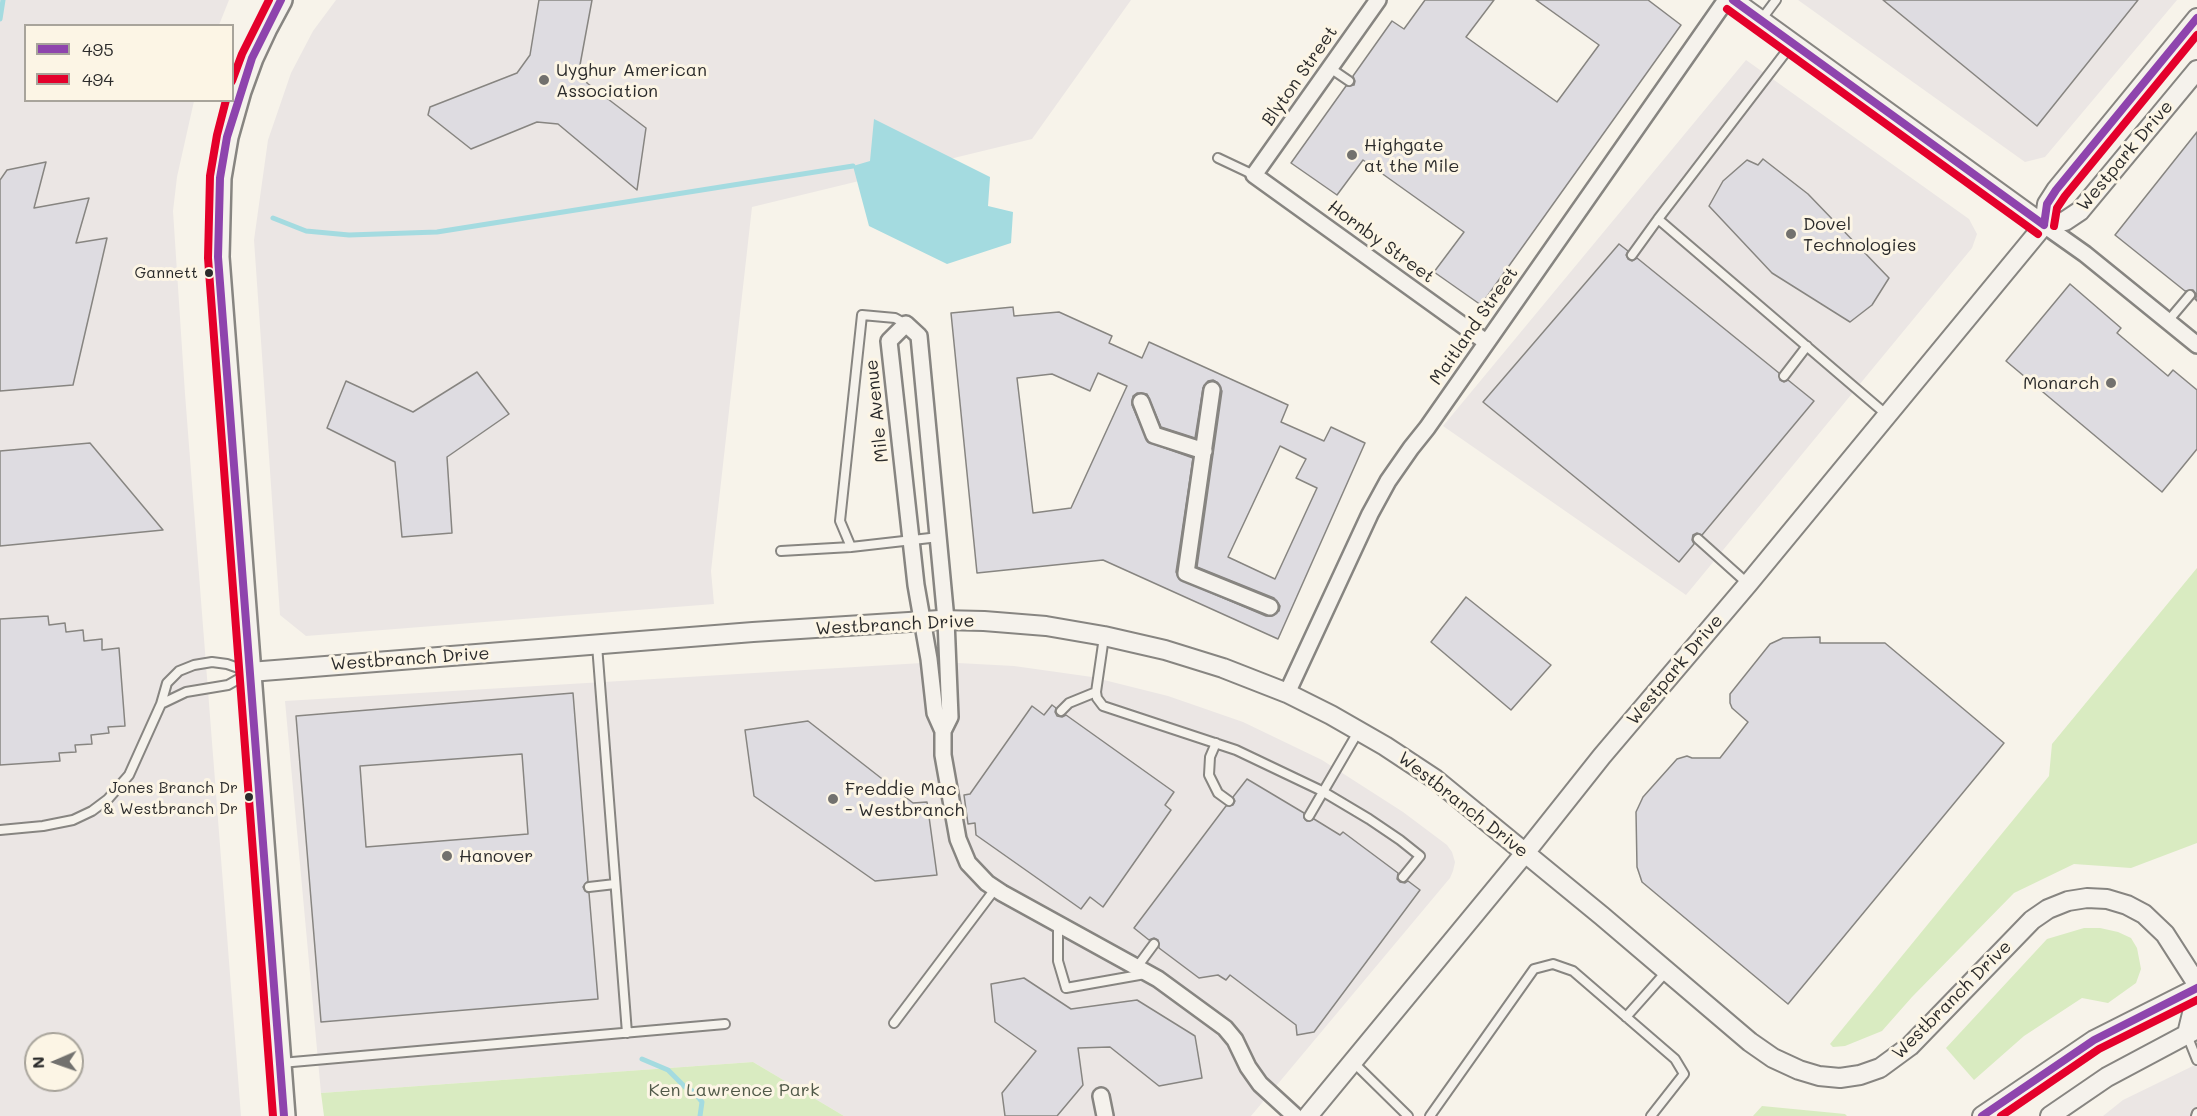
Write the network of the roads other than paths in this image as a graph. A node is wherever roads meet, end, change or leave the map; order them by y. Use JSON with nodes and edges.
{"nodes":[{"id":1,"x":281,"y":0,"type":"edge"},
{"id":2,"x":1378,"y":0,"type":"edge"},
{"id":3,"x":1726,"y":0,"type":"edge"},
{"id":4,"x":1733,"y":0,"type":"edge"},
{"id":5,"x":1776,"y":0,"type":"edge"},
{"id":6,"x":2197,"y":18,"type":"edge"},
{"id":7,"x":1760,"y":22,"type":"junction"},
{"id":8,"x":1792,"y":44,"type":"junction"},
{"id":9,"x":1330,"y":68,"type":"junction"},
{"id":10,"x":2197,"y":70,"type":"edge"},
{"id":11,"x":1349,"y":81,"type":"dead end"},
{"id":12,"x":1218,"y":158,"type":"dead end"},
{"id":13,"x":1254,"y":175,"type":"junction"},
{"id":14,"x":1658,"y":219,"type":"junction"},
{"id":15,"x":2044,"y":225,"type":"junction"},
{"id":16,"x":1632,"y":255,"type":"dead end"},
{"id":17,"x":2190,"y":295,"type":"dead end"},
{"id":18,"x":2168,"y":321,"type":"junction"},
{"id":19,"x":906,"y":324,"type":"junction"},
{"id":20,"x":1486,"y":342,"type":"junction"},
{"id":21,"x":2197,"y":345,"type":"edge"},
{"id":22,"x":1807,"y":346,"type":"junction"},
{"id":23,"x":1784,"y":376,"type":"dead end"},
{"id":24,"x":1212,"y":390,"type":"dead end"},
{"id":25,"x":1141,"y":402,"type":"dead end"},
{"id":26,"x":1887,"y":415,"type":"junction"},
{"id":27,"x":1204,"y":451,"type":"junction"},
{"id":28,"x":939,"y":537,"type":"junction"},
{"id":29,"x":1698,"y":539,"type":"dead end"},
{"id":30,"x":911,"y":540,"type":"junction"},
{"id":31,"x":851,"y":548,"type":"junction"},
{"id":32,"x":782,"y":551,"type":"dead end"},
{"id":33,"x":1748,"y":584,"type":"junction"},
{"id":34,"x":1270,"y":608,"type":"dead end"},
{"id":35,"x":946,"y":620,"type":"junction"},
{"id":36,"x":923,"y":622,"type":"junction"},
{"id":37,"x":1104,"y":636,"type":"junction"},
{"id":38,"x":597,"y":645,"type":"junction"},
{"id":39,"x":250,"y":672,"type":"junction"},
{"id":40,"x":1096,"y":692,"type":"junction"},
{"id":41,"x":1287,"y":693,"type":"junction"},
{"id":42,"x":161,"y":704,"type":"junction"},
{"id":43,"x":1061,"y":711,"type":"dead end"},
{"id":44,"x":943,"y":731,"type":"junction"},
{"id":45,"x":1359,"y":731,"type":"junction"},
{"id":46,"x":1216,"y":743,"type":"junction"},
{"id":47,"x":1322,"y":791,"type":"junction"},
{"id":48,"x":1229,"y":801,"type":"dead end"},
{"id":49,"x":1309,"y":816,"type":"dead end"},
{"id":50,"x":0,"y":830,"type":"edge"},
{"id":51,"x":1525,"y":854,"type":"junction"},
{"id":52,"x":1403,"y":877,"type":"dead end"},
{"id":53,"x":615,"y":884,"type":"junction"},
{"id":54,"x":589,"y":887,"type":"dead end"},
{"id":55,"x":995,"y":889,"type":"junction"},
{"id":56,"x":1058,"y":924,"type":"junction"},
{"id":57,"x":1154,"y":944,"type":"dead end"},
{"id":58,"x":1142,"y":970,"type":"junction"},
{"id":59,"x":1667,"y":971,"type":"junction"},
{"id":60,"x":2197,"y":986,"type":"edge"},
{"id":61,"x":2197,"y":993,"type":"edge"},
{"id":62,"x":1626,"y":1017,"type":"junction"},
{"id":63,"x":894,"y":1023,"type":"dead end"},
{"id":64,"x":725,"y":1024,"type":"dead end"},
{"id":65,"x":2192,"y":1031,"type":"edge"},
{"id":66,"x":627,"y":1032,"type":"junction"},
{"id":67,"x":2197,"y":1060,"type":"edge"},
{"id":68,"x":1353,"y":1062,"type":"junction"},
{"id":69,"x":280,"y":1063,"type":"junction"},
{"id":70,"x":1101,"y":1096,"type":"dead end"},
{"id":71,"x":284,"y":1116,"type":"edge"},
{"id":72,"x":1105,"y":1116,"type":"edge"},
{"id":73,"x":1295,"y":1116,"type":"edge"},
{"id":74,"x":1308,"y":1116,"type":"edge"},
{"id":75,"x":1408,"y":1116,"type":"edge"},
{"id":76,"x":1430,"y":1116,"type":"edge"},
{"id":77,"x":1650,"y":1116,"type":"edge"},
{"id":78,"x":1982,"y":1116,"type":"edge"},
{"id":79,"x":2050,"y":1116,"type":"edge"}],
"edges":[{"from":1,"to":39,"type":"main road"},
{"from":2,"to":9,"type":"street","name":"Blyton Street"},
{"from":3,"to":20,"type":"street","name":"Maitland Street"},
{"from":4,"to":7,"type":"street"},
{"from":5,"to":7,"type":"lane"},
{"from":6,"to":15,"type":"street","name":"Westpark Drive"},
{"from":7,"to":8,"type":"street"},
{"from":8,"to":14,"type":"lane"},
{"from":8,"to":15,"type":"street"},
{"from":9,"to":11,"type":"lane"},
{"from":9,"to":13,"type":"street","name":"Blyton Street"},
{"from":10,"to":15,"type":"street","name":"Westpark Drive"},
{"from":12,"to":13,"type":"lane"},
{"from":13,"to":20,"type":"street","name":"Hornby Street"},
{"from":14,"to":16,"type":"lane"},
{"from":14,"to":22,"type":"lane"},
{"from":15,"to":18,"type":"street"},
{"from":15,"to":26,"type":"street","name":"Westpark Drive"},
{"from":17,"to":18,"type":"lane"},
{"from":18,"to":21,"type":"street"},
{"from":19,"to":28,"type":"street"},
{"from":19,"to":30,"type":"street","name":"Mile Avenue"},
{"from":19,"to":31,"type":"lane"},
{"from":20,"to":41,"type":"street","name":"Maitland Street"},
{"from":22,"to":23,"type":"lane"},
{"from":22,"to":26,"type":"lane"},
{"from":24,"to":27,"type":"street"},
{"from":25,"to":27,"type":"street"},
{"from":26,"to":33,"type":"street","name":"Westpark Drive"},
{"from":27,"to":34,"type":"street"},
{"from":28,"to":30,"type":"lane"},
{"from":28,"to":35,"type":"street"},
{"from":29,"to":33,"type":"lane"},
{"from":30,"to":31,"type":"lane"},
{"from":30,"to":36,"type":"street","name":"Mile Avenue"},
{"from":31,"to":32,"type":"lane"},
{"from":33,"to":51,"type":"street","name":"Westpark Drive"},
{"from":35,"to":36,"type":"street","name":"Westbranch Drive"},
{"from":35,"to":37,"type":"street","name":"Westbranch Drive"},
{"from":35,"to":44,"type":"street"},
{"from":36,"to":38,"type":"street","name":"Westbranch Drive"},
{"from":36,"to":44,"type":"street","name":"Mile Avenue"},
{"from":37,"to":40,"type":"lane"},
{"from":37,"to":41,"type":"street","name":"Westbranch Drive"},
{"from":38,"to":39,"type":"street","name":"Westbranch Drive"},
{"from":38,"to":53,"type":"lane"},
{"from":39,"to":42,"type":"lane"},
{"from":39,"to":42,"type":"lane"},
{"from":39,"to":69,"type":"main road"},
{"from":40,"to":43,"type":"lane"},
{"from":40,"to":46,"type":"lane"},
{"from":41,"to":45,"type":"street","name":"Westbranch Drive"},
{"from":42,"to":50,"type":"lane"},
{"from":44,"to":55,"type":"street"},
{"from":45,"to":47,"type":"lane"},
{"from":45,"to":51,"type":"street","name":"Westbranch Drive"},
{"from":46,"to":47,"type":"lane"},
{"from":46,"to":48,"type":"lane"},
{"from":47,"to":49,"type":"lane"},
{"from":47,"to":52,"type":"lane"},
{"from":51,"to":59,"type":"street","name":"Westbranch Drive"},
{"from":51,"to":68,"type":"street","name":"Westpark Drive"},
{"from":53,"to":54,"type":"lane"},
{"from":53,"to":66,"type":"lane"},
{"from":55,"to":56,"type":"street"},
{"from":55,"to":63,"type":"lane"},
{"from":56,"to":58,"type":"street"},
{"from":56,"to":58,"type":"lane"},
{"from":57,"to":58,"type":"lane"},
{"from":58,"to":73,"type":"street"},
{"from":59,"to":60,"type":"street","name":"Westbranch Drive"},
{"from":59,"to":62,"type":"lane"},
{"from":60,"to":78,"type":"street"},
{"from":61,"to":65,"type":"street"},
{"from":62,"to":76,"type":"lane"},
{"from":62,"to":77,"type":"lane"},
{"from":64,"to":66,"type":"lane"},
{"from":65,"to":67,"type":"lane"},
{"from":65,"to":79,"type":"street"},
{"from":66,"to":69,"type":"lane"},
{"from":68,"to":74,"type":"street","name":"Westpark Drive"},
{"from":68,"to":75,"type":"lane"},
{"from":69,"to":71,"type":"main road"},
{"from":70,"to":72,"type":"street"}]}
